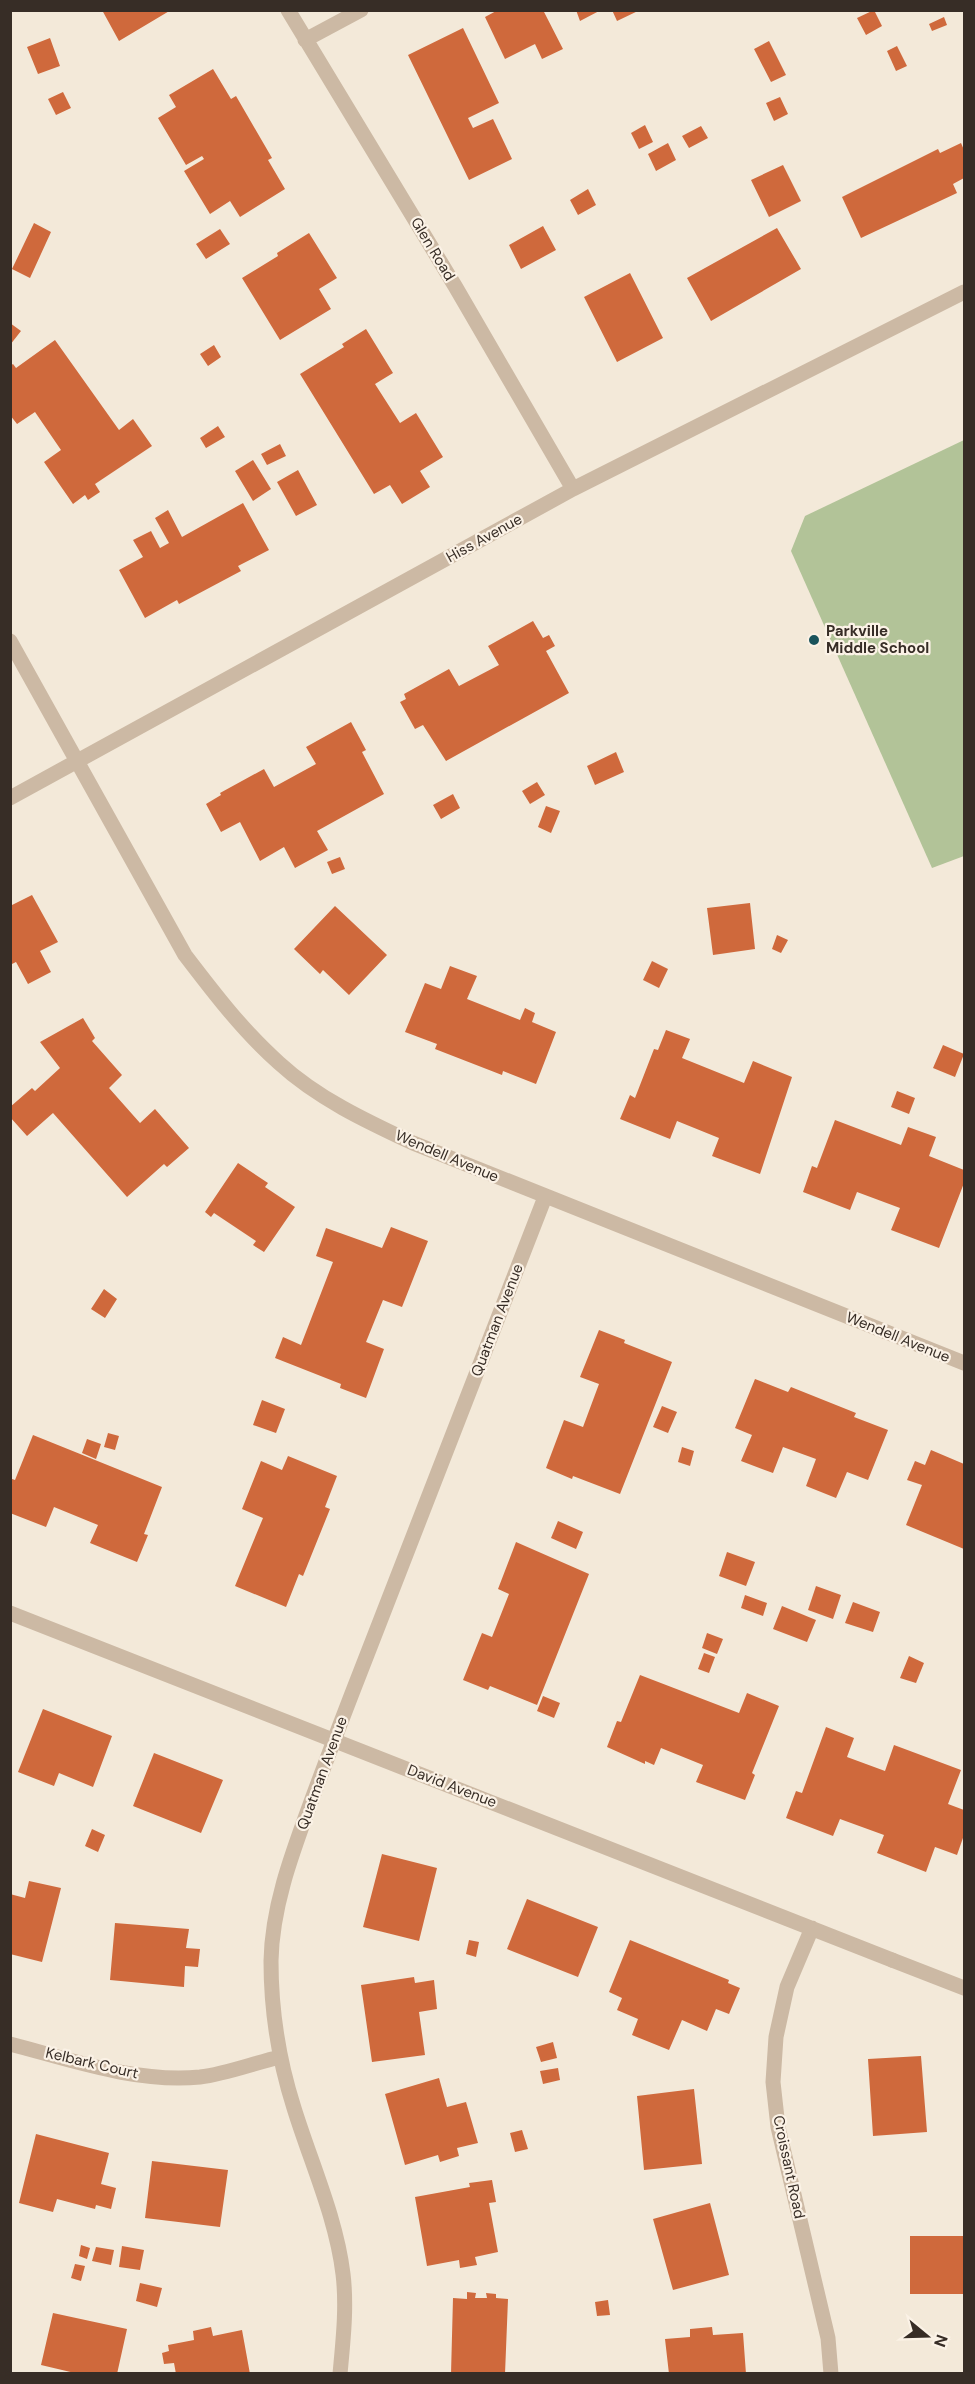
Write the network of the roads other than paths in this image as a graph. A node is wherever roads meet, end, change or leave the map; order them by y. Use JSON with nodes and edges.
{"nodes":[{"id":1,"x":288,"y":10,"type":"edge"},
{"id":2,"x":361,"y":10,"type":"edge"},
{"id":3,"x":305,"y":40,"type":"junction"},
{"id":4,"x":964,"y":292,"type":"edge"},
{"id":5,"x":573,"y":489,"type":"junction"},
{"id":6,"x":10,"y":641,"type":"edge"},
{"id":7,"x":77,"y":762,"type":"junction"},
{"id":8,"x":10,"y":798,"type":"edge"},
{"id":9,"x":545,"y":1197,"type":"junction"},
{"id":10,"x":964,"y":1363,"type":"edge"},
{"id":11,"x":10,"y":1613,"type":"edge"},
{"id":12,"x":333,"y":1740,"type":"junction"},
{"id":13,"x":812,"y":1928,"type":"junction"},
{"id":14,"x":964,"y":1988,"type":"edge"},
{"id":15,"x":10,"y":2044,"type":"edge"},
{"id":16,"x":280,"y":2057,"type":"junction"},
{"id":17,"x":340,"y":2373,"type":"edge"},
{"id":18,"x":831,"y":2373,"type":"edge"}],
"edges":[{"from":1,"to":3,"type":"street","name":"Glen Road"},
{"from":2,"to":3,"type":"street"},
{"from":3,"to":5,"type":"street","name":"Glen Road"},
{"from":4,"to":5,"type":"street","name":"Hiss Avenue"},
{"from":5,"to":7,"type":"street","name":"Hiss Avenue"},
{"from":6,"to":7,"type":"street","name":"Wendell Avenue"},
{"from":7,"to":8,"type":"street","name":"Hiss Avenue"},
{"from":7,"to":9,"type":"street","name":"Wendell Avenue"},
{"from":9,"to":10,"type":"street","name":"Wendell Avenue"},
{"from":9,"to":12,"type":"street","name":"Quatman Avenue"},
{"from":11,"to":12,"type":"street","name":"David Avenue"},
{"from":12,"to":13,"type":"street","name":"David Avenue"},
{"from":12,"to":16,"type":"street","name":"Quatman Avenue"},
{"from":13,"to":14,"type":"street","name":"David Avenue"},
{"from":13,"to":18,"type":"street","name":"Croissant Road"},
{"from":15,"to":16,"type":"street","name":"Kelbark Court"},
{"from":16,"to":17,"type":"street","name":"Quatman Avenue"}]}
